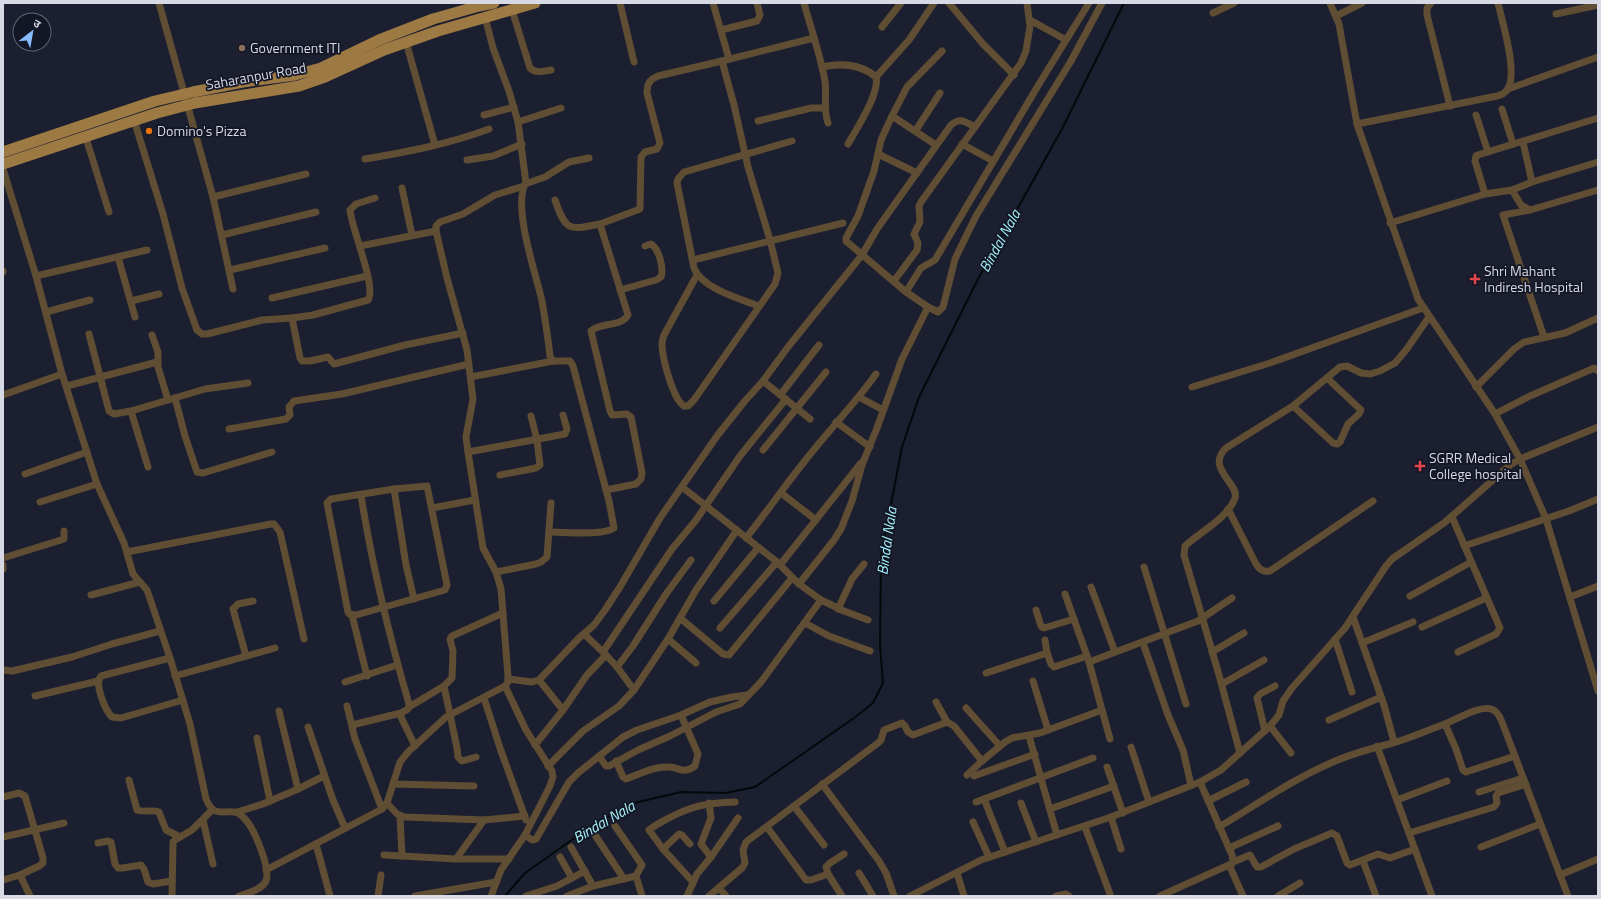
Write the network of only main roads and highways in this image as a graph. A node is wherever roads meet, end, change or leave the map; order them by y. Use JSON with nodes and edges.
{"nodes":[{"id":1,"x":494,"y":3,"type":"edge"},
{"id":2,"x":535,"y":3,"type":"edge"},
{"id":3,"x":186,"y":99,"type":"junction"},
{"id":4,"x":3,"y":152,"type":"edge"},
{"id":5,"x":3,"y":164,"type":"edge"}],
"edges":[{"from":1,"to":3,"type":"main road","name":"Saharanpur Road"},
{"from":2,"to":3,"type":"main road","name":"Saharanpur Road"},
{"from":3,"to":4,"type":"main road","name":"Saharanpur Road"},
{"from":3,"to":5,"type":"main road","name":"Saharanpur Road"}]}
